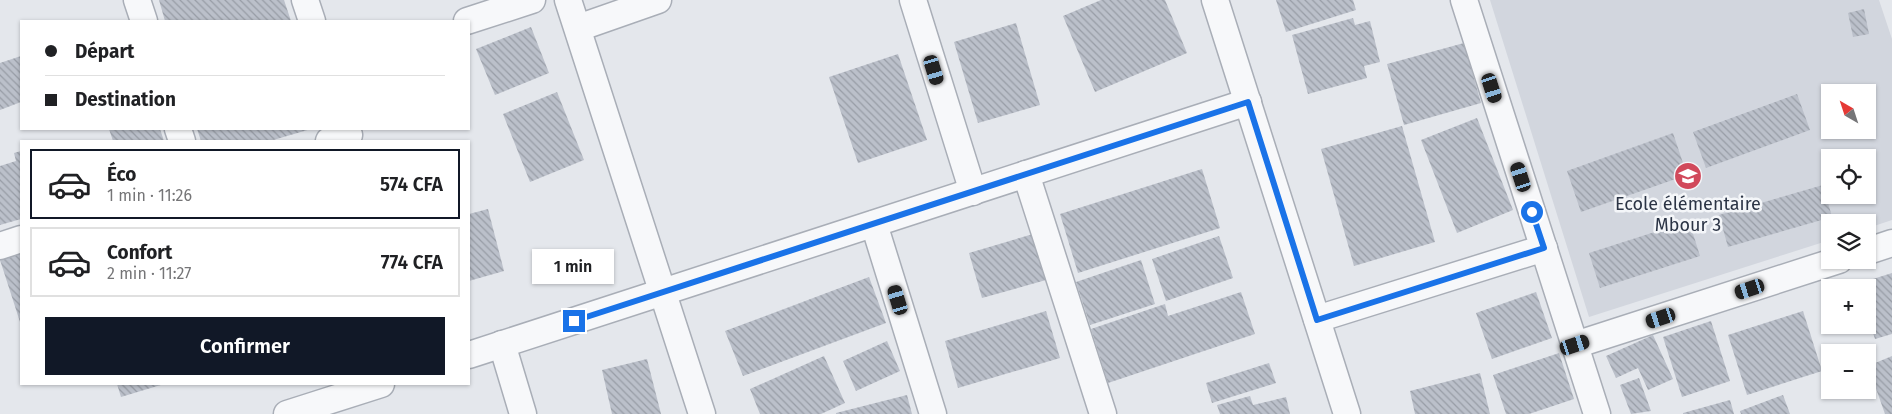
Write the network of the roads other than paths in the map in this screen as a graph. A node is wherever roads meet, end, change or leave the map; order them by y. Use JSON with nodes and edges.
{"nodes":[{"id":1,"x":137,"y":0,"type":"edge"},
{"id":2,"x":305,"y":0,"type":"edge"},
{"id":3,"x":532,"y":0,"type":"edge"},
{"id":4,"x":568,"y":0,"type":"edge"},
{"id":5,"x":658,"y":0,"type":"edge"},
{"id":6,"x":913,"y":0,"type":"edge"},
{"id":7,"x":1215,"y":0,"type":"edge"},
{"id":8,"x":1464,"y":0,"type":"edge"},
{"id":9,"x":144,"y":20,"type":"edge"},
{"id":10,"x":312,"y":20,"type":"edge"},
{"id":11,"x":470,"y":20,"type":"edge"},
{"id":12,"x":578,"y":28,"type":"junction"},
{"id":13,"x":1248,"y":102,"type":"junction"},
{"id":14,"x":1026,"y":174,"type":"junction"},
{"id":15,"x":973,"y":192,"type":"junction"},
{"id":16,"x":874,"y":224,"type":"junction"},
{"id":17,"x":20,"y":239,"type":"edge"},
{"id":18,"x":1892,"y":243,"type":"edge"},
{"id":19,"x":0,"y":246,"type":"edge"},
{"id":20,"x":1544,"y":248,"type":"junction"},
{"id":21,"x":1876,"y":248,"type":"edge"},
{"id":22,"x":1821,"y":266,"type":"edge"},
{"id":23,"x":663,"y":292,"type":"junction"},
{"id":24,"x":1317,"y":320,"type":"junction"},
{"id":25,"x":502,"y":344,"type":"junction"},
{"id":26,"x":1575,"y":345,"type":"junction"},
{"id":27,"x":470,"y":355,"type":"edge"},
{"id":28,"x":379,"y":385,"type":"edge"},
{"id":29,"x":322,"y":408,"type":"edge"},
{"id":30,"x":287,"y":414,"type":"edge"},
{"id":31,"x":523,"y":414,"type":"edge"},
{"id":32,"x":702,"y":414,"type":"edge"},
{"id":33,"x":933,"y":414,"type":"edge"},
{"id":34,"x":1103,"y":414,"type":"edge"},
{"id":35,"x":1347,"y":414,"type":"edge"},
{"id":36,"x":1597,"y":414,"type":"edge"}],
"edges":[{"from":1,"to":9,"type":"street"},
{"from":2,"to":10,"type":"street"},
{"from":3,"to":11,"type":"street"},
{"from":4,"to":12,"type":"street"},
{"from":5,"to":12,"type":"street"},
{"from":6,"to":15,"type":"street"},
{"from":7,"to":13,"type":"street"},
{"from":8,"to":20,"type":"street"},
{"from":12,"to":23,"type":"street"},
{"from":13,"to":14,"type":"street"},
{"from":13,"to":24,"type":"street"},
{"from":14,"to":15,"type":"street"},
{"from":14,"to":34,"type":"street"},
{"from":15,"to":16,"type":"street"},
{"from":16,"to":23,"type":"street"},
{"from":16,"to":33,"type":"street"},
{"from":17,"to":19,"type":"street"},
{"from":18,"to":21,"type":"street"},
{"from":20,"to":24,"type":"street"},
{"from":20,"to":26,"type":"street"},
{"from":22,"to":26,"type":"street"},
{"from":23,"to":25,"type":"street"},
{"from":23,"to":32,"type":"street"},
{"from":24,"to":35,"type":"street"},
{"from":25,"to":27,"type":"street"},
{"from":25,"to":31,"type":"street"},
{"from":26,"to":36,"type":"street"},
{"from":28,"to":29,"type":"street"},
{"from":29,"to":30,"type":"street"}]}
